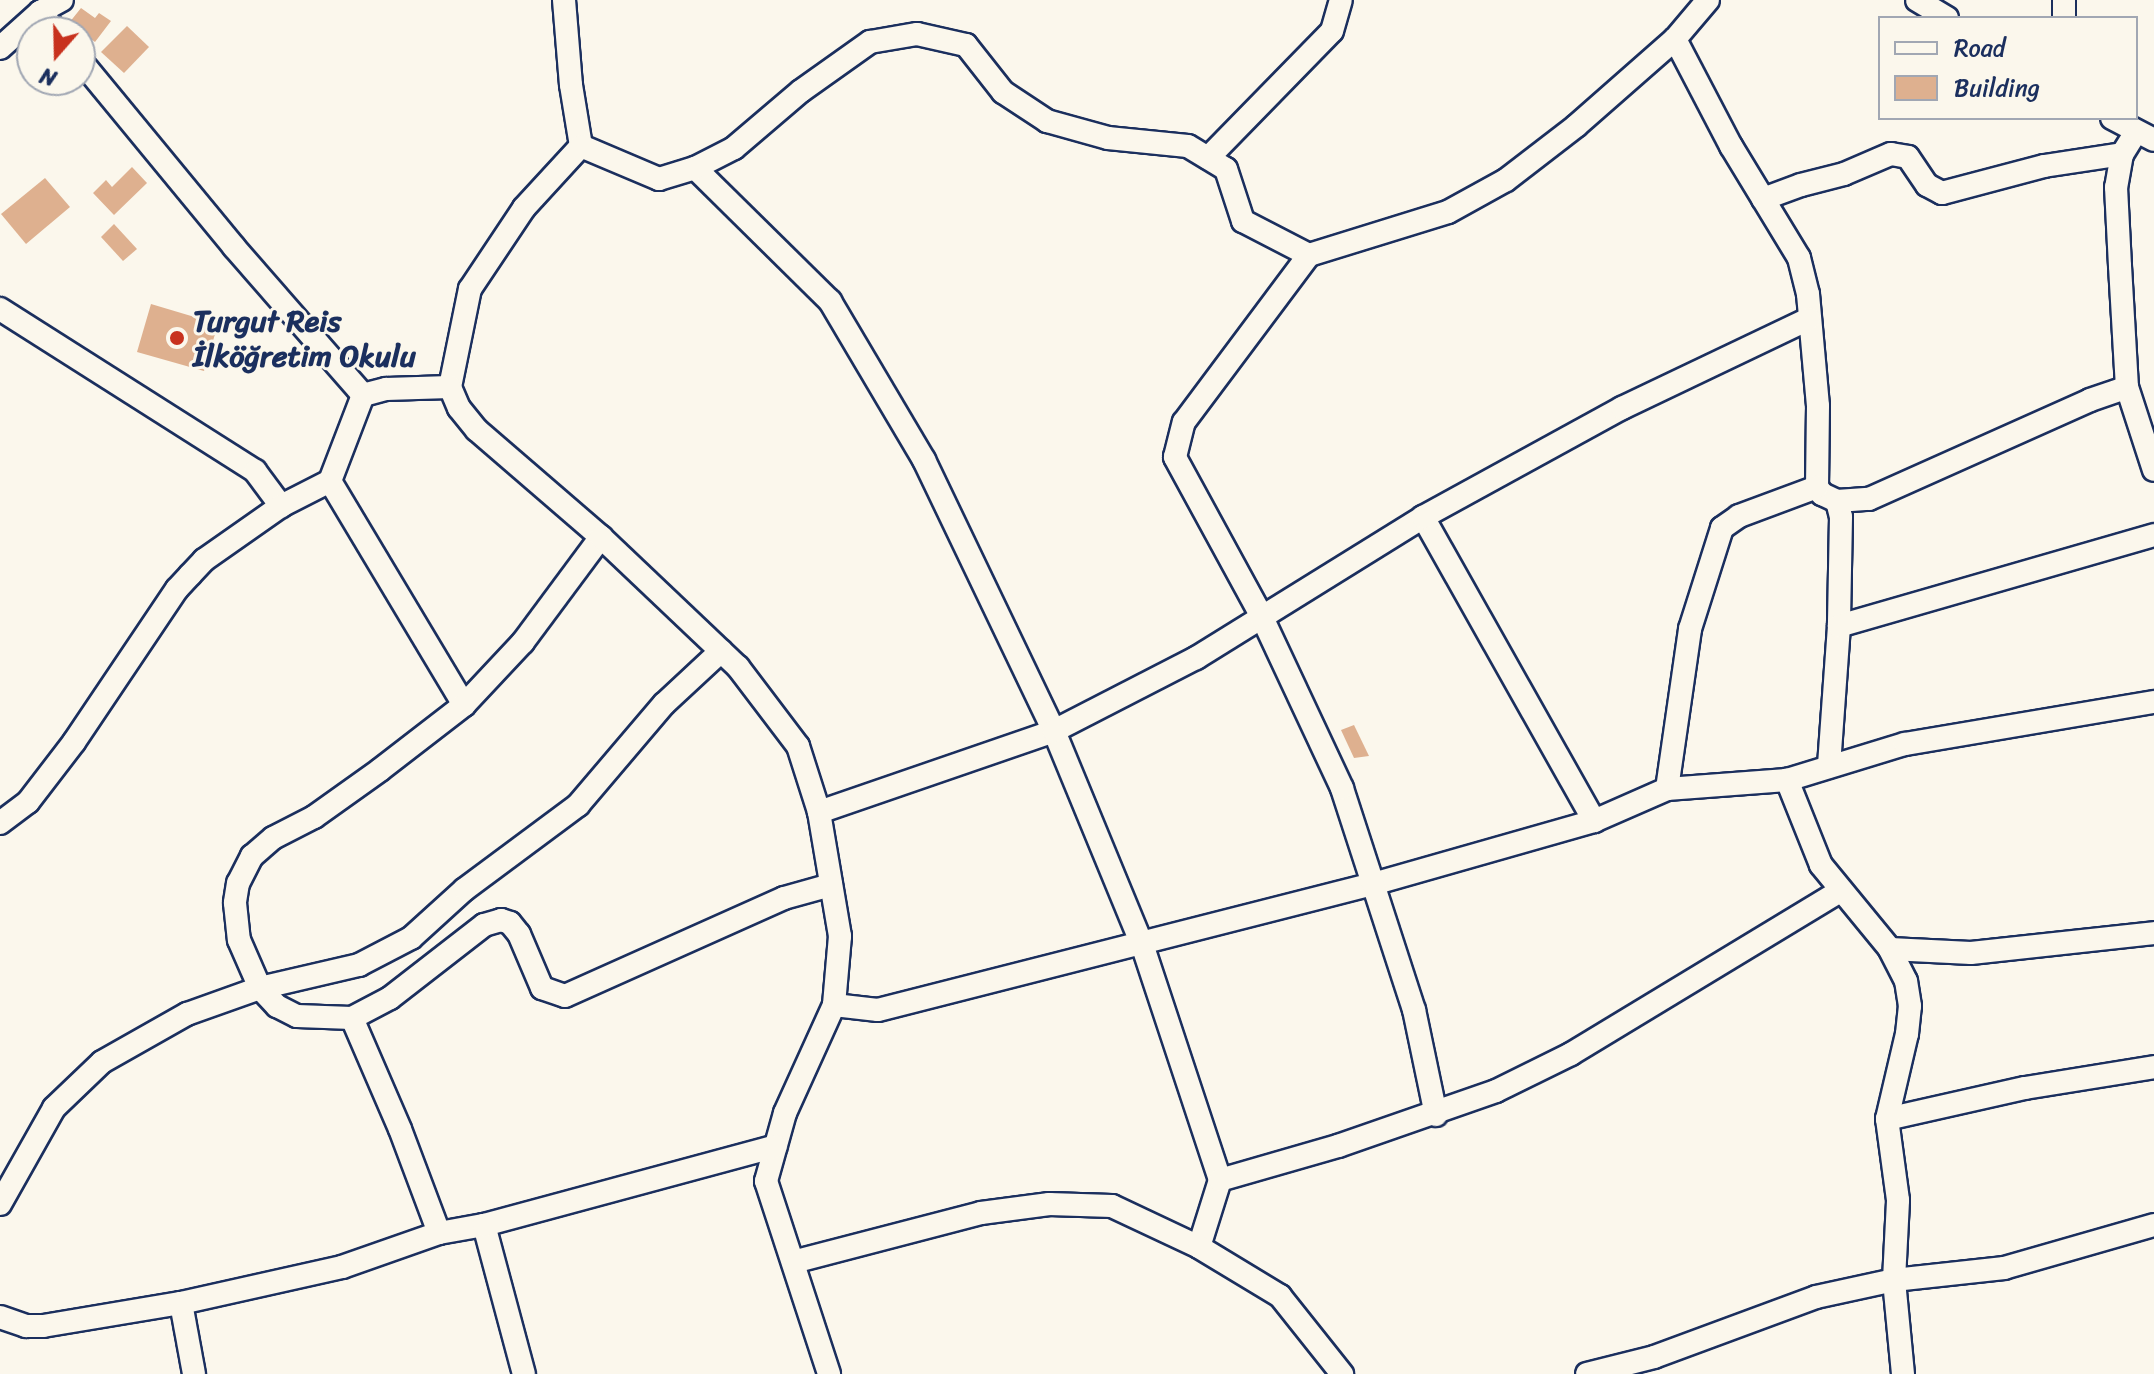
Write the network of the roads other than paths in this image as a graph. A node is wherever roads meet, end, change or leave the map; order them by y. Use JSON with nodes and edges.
{"nodes":[{"id":1,"x":62,"y":0,"type":"edge"},
{"id":2,"x":564,"y":0,"type":"edge"},
{"id":3,"x":1341,"y":0,"type":"edge"},
{"id":4,"x":1708,"y":0,"type":"edge"},
{"id":5,"x":1917,"y":0,"type":"edge"},
{"id":6,"x":40,"y":12,"type":"junction"},
{"id":7,"x":43,"y":16,"type":"edge"},
{"id":8,"x":1944,"y":16,"type":"edge"},
{"id":9,"x":1675,"y":39,"type":"junction"},
{"id":10,"x":0,"y":48,"type":"edge"},
{"id":11,"x":96,"y":79,"type":"edge"},
{"id":12,"x":2116,"y":120,"type":"edge"},
{"id":13,"x":2145,"y":136,"type":"edge"},
{"id":14,"x":581,"y":146,"type":"junction"},
{"id":15,"x":2122,"y":154,"type":"junction"},
{"id":16,"x":1208,"y":158,"type":"junction"},
{"id":17,"x":695,"y":168,"type":"junction"},
{"id":18,"x":1763,"y":199,"type":"junction"},
{"id":19,"x":1309,"y":255,"type":"junction"},
{"id":20,"x":0,"y":309,"type":"edge"},
{"id":21,"x":1809,"y":319,"type":"junction"},
{"id":22,"x":450,"y":387,"type":"junction"},
{"id":23,"x":2127,"y":387,"type":"junction"},
{"id":24,"x":363,"y":395,"type":"junction"},
{"id":25,"x":2154,"y":470,"type":"edge"},
{"id":26,"x":330,"y":481,"type":"junction"},
{"id":27,"x":1817,"y":487,"type":"junction"},
{"id":28,"x":1837,"y":501,"type":"junction"},
{"id":29,"x":281,"y":506,"type":"junction"},
{"id":30,"x":1423,"y":517,"type":"junction"},
{"id":31,"x":2154,"y":535,"type":"edge"},
{"id":32,"x":601,"y":537,"type":"junction"},
{"id":33,"x":1261,"y":615,"type":"junction"},
{"id":34,"x":1839,"y":626,"type":"junction"},
{"id":35,"x":721,"y":651,"type":"junction"},
{"id":36,"x":2154,"y":702,"type":"edge"},
{"id":37,"x":464,"y":705,"type":"junction"},
{"id":38,"x":1054,"y":731,"type":"junction"},
{"id":39,"x":1829,"y":767,"type":"junction"},
{"id":40,"x":1787,"y":780,"type":"junction"},
{"id":41,"x":1667,"y":789,"type":"junction"},
{"id":42,"x":819,"y":812,"type":"junction"},
{"id":43,"x":1594,"y":821,"type":"junction"},
{"id":44,"x":0,"y":823,"type":"edge"},
{"id":45,"x":1373,"y":884,"type":"junction"},
{"id":46,"x":831,"y":885,"type":"junction"},
{"id":47,"x":1840,"y":891,"type":"junction"},
{"id":48,"x":2154,"y":933,"type":"edge"},
{"id":49,"x":1142,"y":944,"type":"junction"},
{"id":50,"x":1890,"y":949,"type":"junction"},
{"id":51,"x":260,"y":988,"type":"junction"},
{"id":52,"x":834,"y":1005,"type":"junction"},
{"id":53,"x":352,"y":1018,"type":"junction"},
{"id":54,"x":2154,"y":1067,"type":"edge"},
{"id":55,"x":1436,"y":1115,"type":"junction"},
{"id":56,"x":1887,"y":1119,"type":"junction"},
{"id":57,"x":776,"y":1146,"type":"junction"},
{"id":58,"x":1220,"y":1180,"type":"junction"},
{"id":59,"x":0,"y":1204,"type":"edge"},
{"id":60,"x":484,"y":1225,"type":"junction"},
{"id":61,"x":2154,"y":1225,"type":"edge"},
{"id":62,"x":439,"y":1233,"type":"junction"},
{"id":63,"x":1199,"y":1247,"type":"junction"},
{"id":64,"x":793,"y":1262,"type":"junction"},
{"id":65,"x":1894,"y":1280,"type":"junction"},
{"id":66,"x":181,"y":1303,"type":"junction"},
{"id":67,"x":0,"y":1317,"type":"edge"},
{"id":68,"x":194,"y":1374,"type":"edge"},
{"id":69,"x":524,"y":1374,"type":"edge"},
{"id":70,"x":829,"y":1374,"type":"edge"},
{"id":71,"x":1342,"y":1374,"type":"edge"},
{"id":72,"x":1587,"y":1374,"type":"edge"},
{"id":73,"x":1903,"y":1374,"type":"edge"}],
"edges":[{"from":1,"to":6,"type":"street"},
{"from":2,"to":14,"type":"street"},
{"from":3,"to":16,"type":"street"},
{"from":4,"to":9,"type":"street"},
{"from":5,"to":8,"type":"street"},
{"from":6,"to":7,"type":"street"},
{"from":6,"to":10,"type":"street"},
{"from":9,"to":18,"type":"street"},
{"from":9,"to":19,"type":"street"},
{"from":11,"to":24,"type":"street"},
{"from":12,"to":13,"type":"street"},
{"from":13,"to":15,"type":"street"},
{"from":14,"to":17,"type":"street"},
{"from":14,"to":22,"type":"street"},
{"from":15,"to":18,"type":"street"},
{"from":15,"to":23,"type":"street"},
{"from":16,"to":17,"type":"street"},
{"from":16,"to":19,"type":"street"},
{"from":17,"to":38,"type":"street"},
{"from":18,"to":21,"type":"street"},
{"from":19,"to":33,"type":"street"},
{"from":20,"to":29,"type":"street"},
{"from":21,"to":27,"type":"street"},
{"from":21,"to":30,"type":"street"},
{"from":22,"to":24,"type":"street"},
{"from":22,"to":32,"type":"street"},
{"from":23,"to":25,"type":"street"},
{"from":23,"to":28,"type":"street"},
{"from":24,"to":26,"type":"street"},
{"from":26,"to":29,"type":"street"},
{"from":26,"to":37,"type":"street"},
{"from":27,"to":28,"type":"street"},
{"from":27,"to":41,"type":"street"},
{"from":28,"to":34,"type":"street"},
{"from":29,"to":44,"type":"street"},
{"from":30,"to":33,"type":"street"},
{"from":30,"to":43,"type":"street"},
{"from":31,"to":34,"type":"street"},
{"from":32,"to":35,"type":"street"},
{"from":32,"to":37,"type":"street"},
{"from":33,"to":38,"type":"street"},
{"from":33,"to":45,"type":"street"},
{"from":34,"to":39,"type":"street"},
{"from":35,"to":42,"type":"street"},
{"from":35,"to":51,"type":"street"},
{"from":36,"to":39,"type":"street"},
{"from":37,"to":51,"type":"street"},
{"from":38,"to":42,"type":"street"},
{"from":38,"to":49,"type":"street"},
{"from":39,"to":40,"type":"street"},
{"from":40,"to":41,"type":"street"},
{"from":40,"to":47,"type":"street"},
{"from":41,"to":43,"type":"street"},
{"from":42,"to":46,"type":"street"},
{"from":43,"to":45,"type":"street"},
{"from":45,"to":49,"type":"street"},
{"from":45,"to":55,"type":"street"},
{"from":46,"to":52,"type":"street"},
{"from":46,"to":53,"type":"street"},
{"from":47,"to":50,"type":"street"},
{"from":47,"to":55,"type":"street"},
{"from":48,"to":50,"type":"street"},
{"from":49,"to":52,"type":"street"},
{"from":49,"to":58,"type":"street"},
{"from":50,"to":56,"type":"street"},
{"from":51,"to":53,"type":"street"},
{"from":51,"to":59,"type":"street"},
{"from":52,"to":57,"type":"street"},
{"from":53,"to":62,"type":"street"},
{"from":54,"to":56,"type":"street"},
{"from":55,"to":58,"type":"street"},
{"from":56,"to":65,"type":"street"},
{"from":57,"to":60,"type":"street"},
{"from":57,"to":64,"type":"street"},
{"from":58,"to":63,"type":"street"},
{"from":60,"to":62,"type":"street"},
{"from":60,"to":69,"type":"street"},
{"from":61,"to":65,"type":"street"},
{"from":62,"to":66,"type":"street"},
{"from":63,"to":64,"type":"street"},
{"from":63,"to":71,"type":"street"},
{"from":64,"to":70,"type":"street"},
{"from":65,"to":72,"type":"street"},
{"from":65,"to":73,"type":"street"},
{"from":66,"to":67,"type":"street"},
{"from":66,"to":68,"type":"street"}]}
